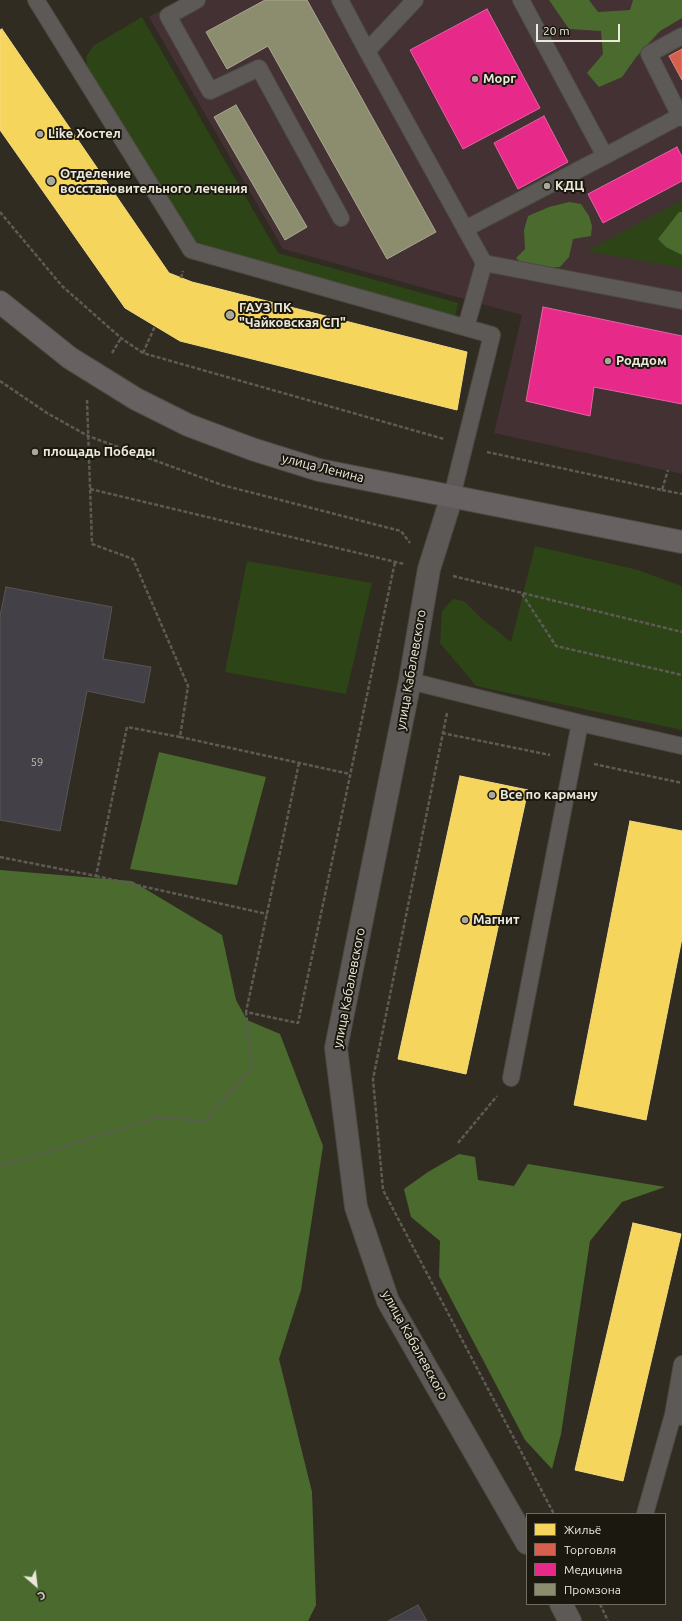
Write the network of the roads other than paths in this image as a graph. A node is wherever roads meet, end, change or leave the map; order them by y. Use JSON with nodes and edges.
{"nodes":[{"id":1,"x":36,"y":0,"type":"edge"},
{"id":2,"x":197,"y":0,"type":"edge"},
{"id":3,"x":340,"y":0,"type":"edge"},
{"id":4,"x":415,"y":0,"type":"edge"},
{"id":5,"x":521,"y":0,"type":"edge"},
{"id":6,"x":682,"y":36,"type":"edge"},
{"id":7,"x":367,"y":51,"type":"junction"},
{"id":8,"x":681,"y":117,"type":"edge"},
{"id":9,"x":604,"y":156,"type":"junction"},
{"id":10,"x":341,"y":218,"type":"dead end"},
{"id":11,"x":465,"y":229,"type":"junction"},
{"id":12,"x":484,"y":263,"type":"junction"},
{"id":13,"x":682,"y":301,"type":"edge"},
{"id":14,"x":0,"y":302,"type":"edge"},
{"id":15,"x":466,"y":327,"type":"junction"},
{"id":16,"x":452,"y":496,"type":"junction"},
{"id":17,"x":682,"y":542,"type":"edge"},
{"id":18,"x":410,"y":681,"type":"junction"},
{"id":19,"x":580,"y":723,"type":"junction"},
{"id":20,"x":682,"y":746,"type":"edge"},
{"id":21,"x":511,"y":1078,"type":"road end"},
{"id":22,"x":682,"y":1364,"type":"edge"},
{"id":23,"x":677,"y":1416,"type":"edge"},
{"id":24,"x":644,"y":1513,"type":"edge"},
{"id":25,"x":526,"y":1541,"type":"edge"},
{"id":26,"x":562,"y":1605,"type":"edge"},
{"id":27,"x":570,"y":1621,"type":"edge"}],
"edges":[{"from":1,"to":15,"type":"lane"},
{"from":2,"to":10,"type":"lane"},
{"from":3,"to":7,"type":"lane"},
{"from":4,"to":7,"type":"lane"},
{"from":5,"to":9,"type":"lane"},
{"from":6,"to":8,"type":"lane"},
{"from":7,"to":11,"type":"lane"},
{"from":8,"to":9,"type":"lane"},
{"from":9,"to":11,"type":"lane"},
{"from":11,"to":12,"type":"lane"},
{"from":12,"to":13,"type":"lane"},
{"from":12,"to":15,"type":"lane"},
{"from":14,"to":16,"type":"street","name":"улица Ленина"},
{"from":15,"to":16,"type":"lane"},
{"from":16,"to":17,"type":"street","name":"улица Ленина"},
{"from":16,"to":18,"type":"street","name":"улица Кабалевского"},
{"from":18,"to":19,"type":"lane"},
{"from":18,"to":25,"type":"street","name":"улица Кабалевского"},
{"from":19,"to":20,"type":"lane"},
{"from":19,"to":21,"type":"lane"},
{"from":22,"to":23,"type":"lane"},
{"from":23,"to":24,"type":"lane"},
{"from":26,"to":27,"type":"street"}]}
